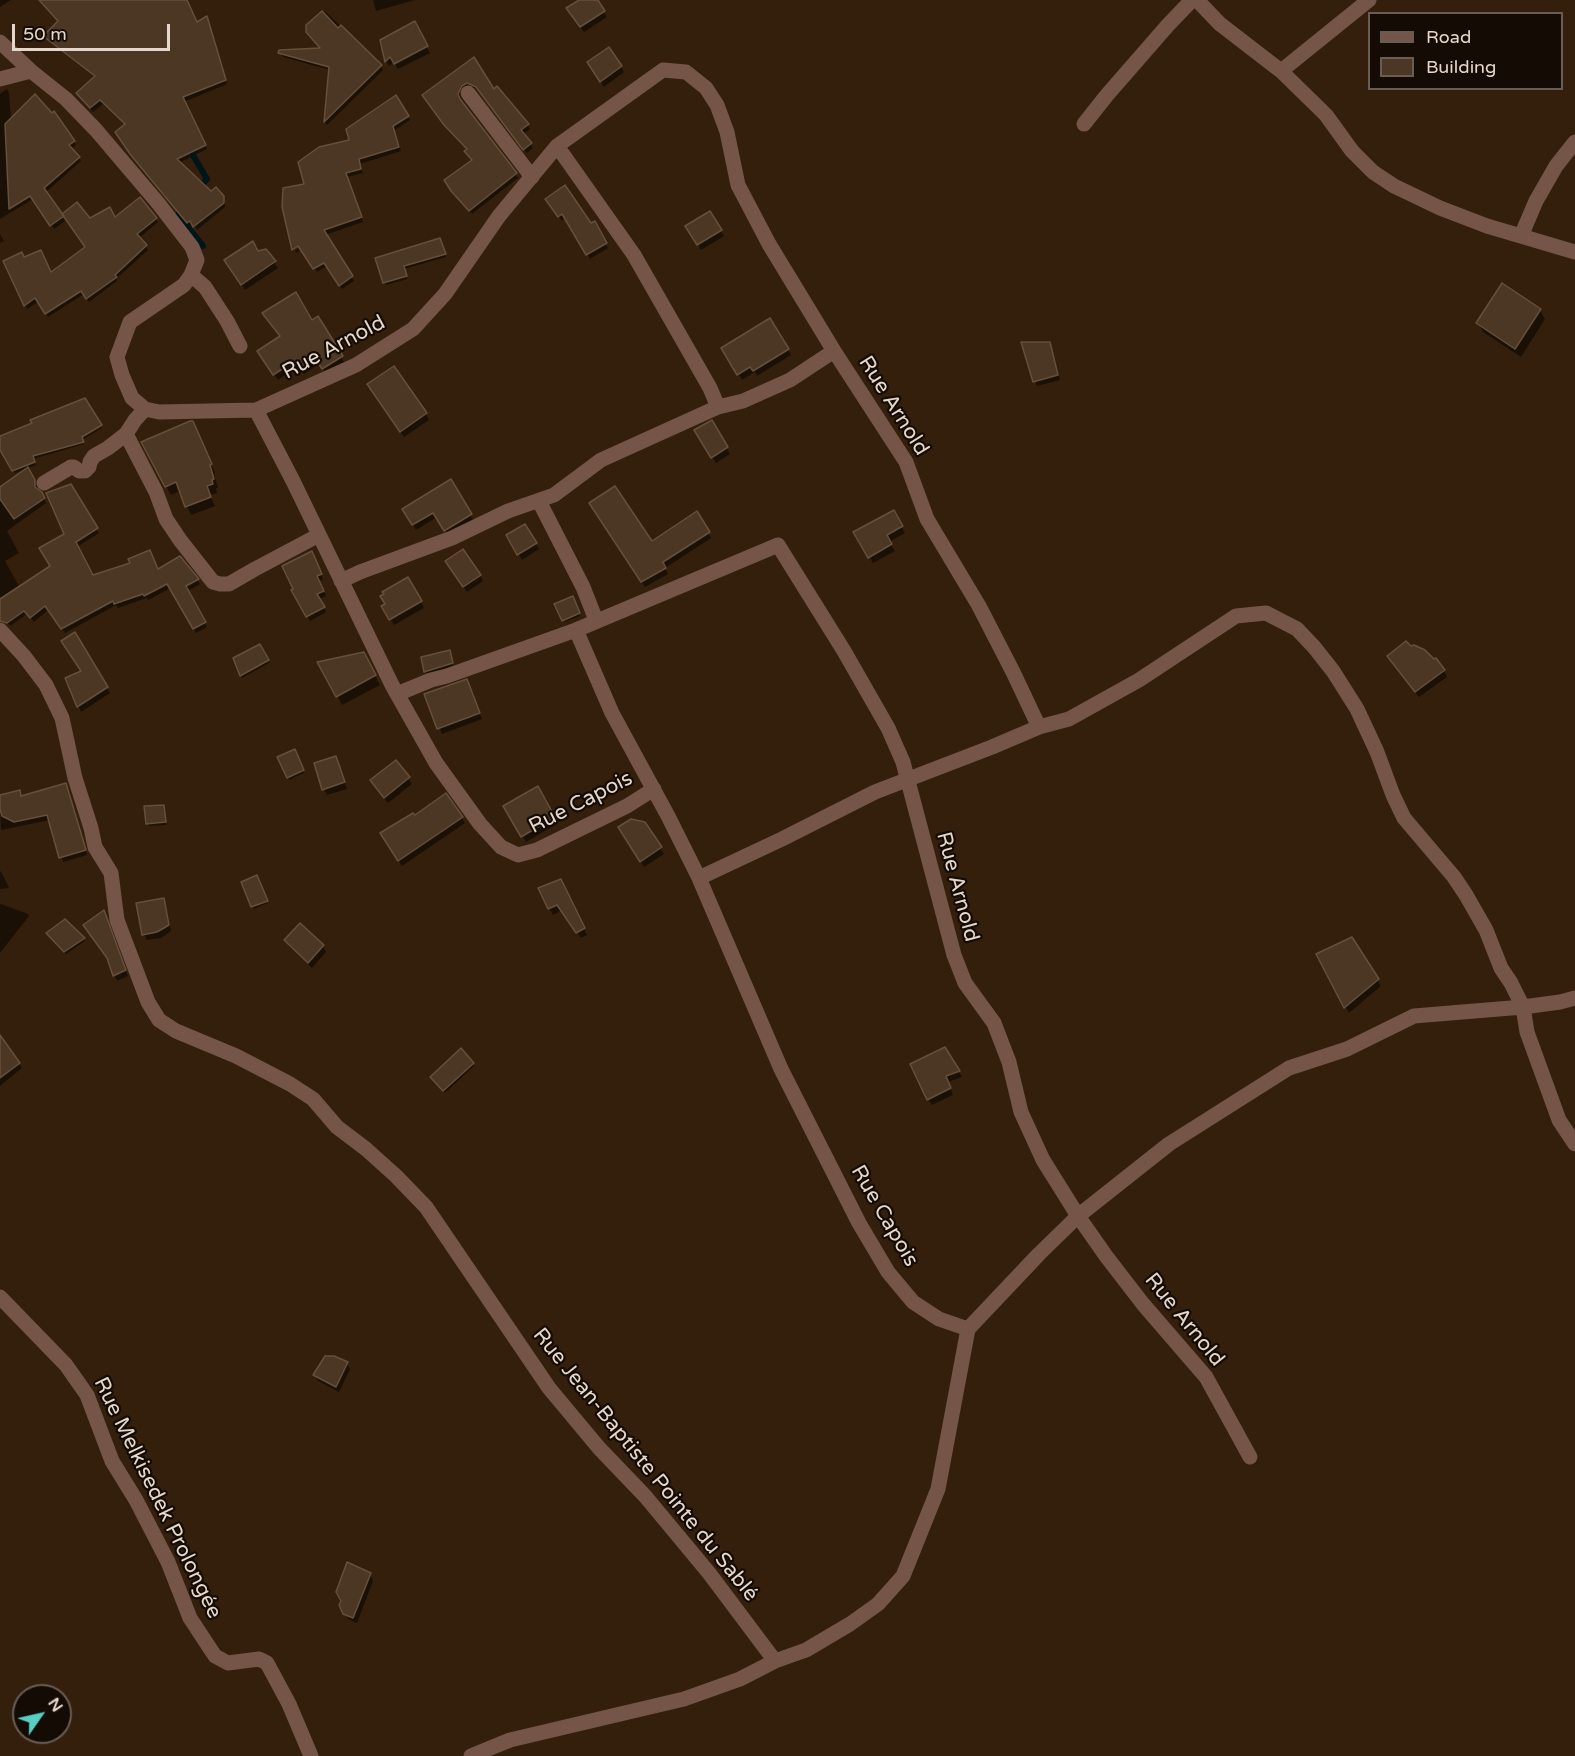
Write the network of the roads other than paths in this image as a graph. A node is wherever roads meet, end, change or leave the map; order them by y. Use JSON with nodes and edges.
{"nodes":[{"id":1,"x":1192,"y":0,"type":"edge"},
{"id":2,"x":1197,"y":0,"type":"edge"},
{"id":3,"x":1369,"y":0,"type":"edge"},
{"id":4,"x":0,"y":42,"type":"edge"},
{"id":5,"x":31,"y":71,"type":"junction"},
{"id":6,"x":1281,"y":71,"type":"junction"},
{"id":7,"x":0,"y":78,"type":"edge"},
{"id":8,"x":468,"y":93,"type":"dead end"},
{"id":9,"x":1084,"y":124,"type":"dead end"},
{"id":10,"x":1575,"y":142,"type":"edge"},
{"id":11,"x":556,"y":146,"type":"junction"},
{"id":12,"x":532,"y":177,"type":"junction"},
{"id":13,"x":1521,"y":236,"type":"junction"},
{"id":14,"x":1575,"y":252,"type":"edge"},
{"id":15,"x":194,"y":267,"type":"junction"},
{"id":16,"x":240,"y":346,"type":"dead end"},
{"id":17,"x":834,"y":351,"type":"junction"},
{"id":18,"x":718,"y":407,"type":"junction"},
{"id":19,"x":145,"y":409,"type":"junction"},
{"id":20,"x":256,"y":410,"type":"junction"},
{"id":21,"x":126,"y":434,"type":"junction"},
{"id":22,"x":44,"y":483,"type":"dead end"},
{"id":23,"x":539,"y":501,"type":"junction"},
{"id":24,"x":319,"y":536,"type":"junction"},
{"id":25,"x":341,"y":582,"type":"junction"},
{"id":26,"x":596,"y":620,"type":"junction"},
{"id":27,"x":0,"y":630,"type":"edge"},
{"id":28,"x":576,"y":630,"type":"junction"},
{"id":29,"x":398,"y":694,"type":"junction"},
{"id":30,"x":1039,"y":727,"type":"junction"},
{"id":31,"x":907,"y":779,"type":"junction"},
{"id":32,"x":654,"y":789,"type":"junction"},
{"id":33,"x":699,"y":878,"type":"junction"},
{"id":34,"x":1575,"y":998,"type":"edge"},
{"id":35,"x":1523,"y":1007,"type":"junction"},
{"id":36,"x":1575,"y":1144,"type":"edge"},
{"id":37,"x":1078,"y":1216,"type":"junction"},
{"id":38,"x":0,"y":1297,"type":"edge"},
{"id":39,"x":968,"y":1329,"type":"junction"},
{"id":40,"x":1250,"y":1457,"type":"dead end"},
{"id":41,"x":775,"y":1661,"type":"junction"},
{"id":42,"x":311,"y":1756,"type":"edge"},
{"id":43,"x":471,"y":1756,"type":"edge"}],
"edges":[{"from":1,"to":9,"type":"street"},
{"from":2,"to":6,"type":"street"},
{"from":3,"to":6,"type":"street"},
{"from":4,"to":5,"type":"street"},
{"from":5,"to":7,"type":"street"},
{"from":5,"to":15,"type":"street"},
{"from":6,"to":13,"type":"street"},
{"from":8,"to":12,"type":"street"},
{"from":10,"to":13,"type":"street"},
{"from":11,"to":12,"type":"street","name":"Rue Arnold"},
{"from":11,"to":17,"type":"street","name":"Rue Arnold"},
{"from":11,"to":18,"type":"street"},
{"from":12,"to":20,"type":"street","name":"Rue Arnold"},
{"from":13,"to":14,"type":"street"},
{"from":15,"to":16,"type":"street"},
{"from":15,"to":19,"type":"street"},
{"from":17,"to":18,"type":"street"},
{"from":17,"to":30,"type":"street","name":"Rue Arnold"},
{"from":18,"to":23,"type":"street"},
{"from":19,"to":20,"type":"street","name":"Rue Arnold"},
{"from":19,"to":21,"type":"street"},
{"from":20,"to":24,"type":"street","name":"Rue Capois"},
{"from":21,"to":22,"type":"street"},
{"from":21,"to":24,"type":"street"},
{"from":23,"to":25,"type":"street"},
{"from":23,"to":26,"type":"street"},
{"from":24,"to":25,"type":"street","name":"Rue Capois"},
{"from":25,"to":29,"type":"street","name":"Rue Capois"},
{"from":26,"to":28,"type":"street"},
{"from":26,"to":31,"type":"street","name":"Rue Arnold"},
{"from":27,"to":41,"type":"street","name":"Rue Jean-Baptiste Pointe du Sablé"},
{"from":28,"to":29,"type":"street"},
{"from":28,"to":32,"type":"street"},
{"from":29,"to":32,"type":"street","name":"Rue Capois"},
{"from":30,"to":31,"type":"street"},
{"from":30,"to":35,"type":"street"},
{"from":31,"to":33,"type":"street"},
{"from":31,"to":37,"type":"street","name":"Rue Arnold"},
{"from":32,"to":33,"type":"street","name":"Rue Capois"},
{"from":33,"to":39,"type":"street","name":"Rue Capois"},
{"from":34,"to":35,"type":"street"},
{"from":35,"to":36,"type":"street"},
{"from":35,"to":37,"type":"street"},
{"from":37,"to":39,"type":"street"},
{"from":37,"to":40,"type":"street","name":"Rue Arnold"},
{"from":38,"to":42,"type":"street","name":"Rue Melkisedek Prolongée"},
{"from":39,"to":41,"type":"street"},
{"from":41,"to":43,"type":"street"}]}
